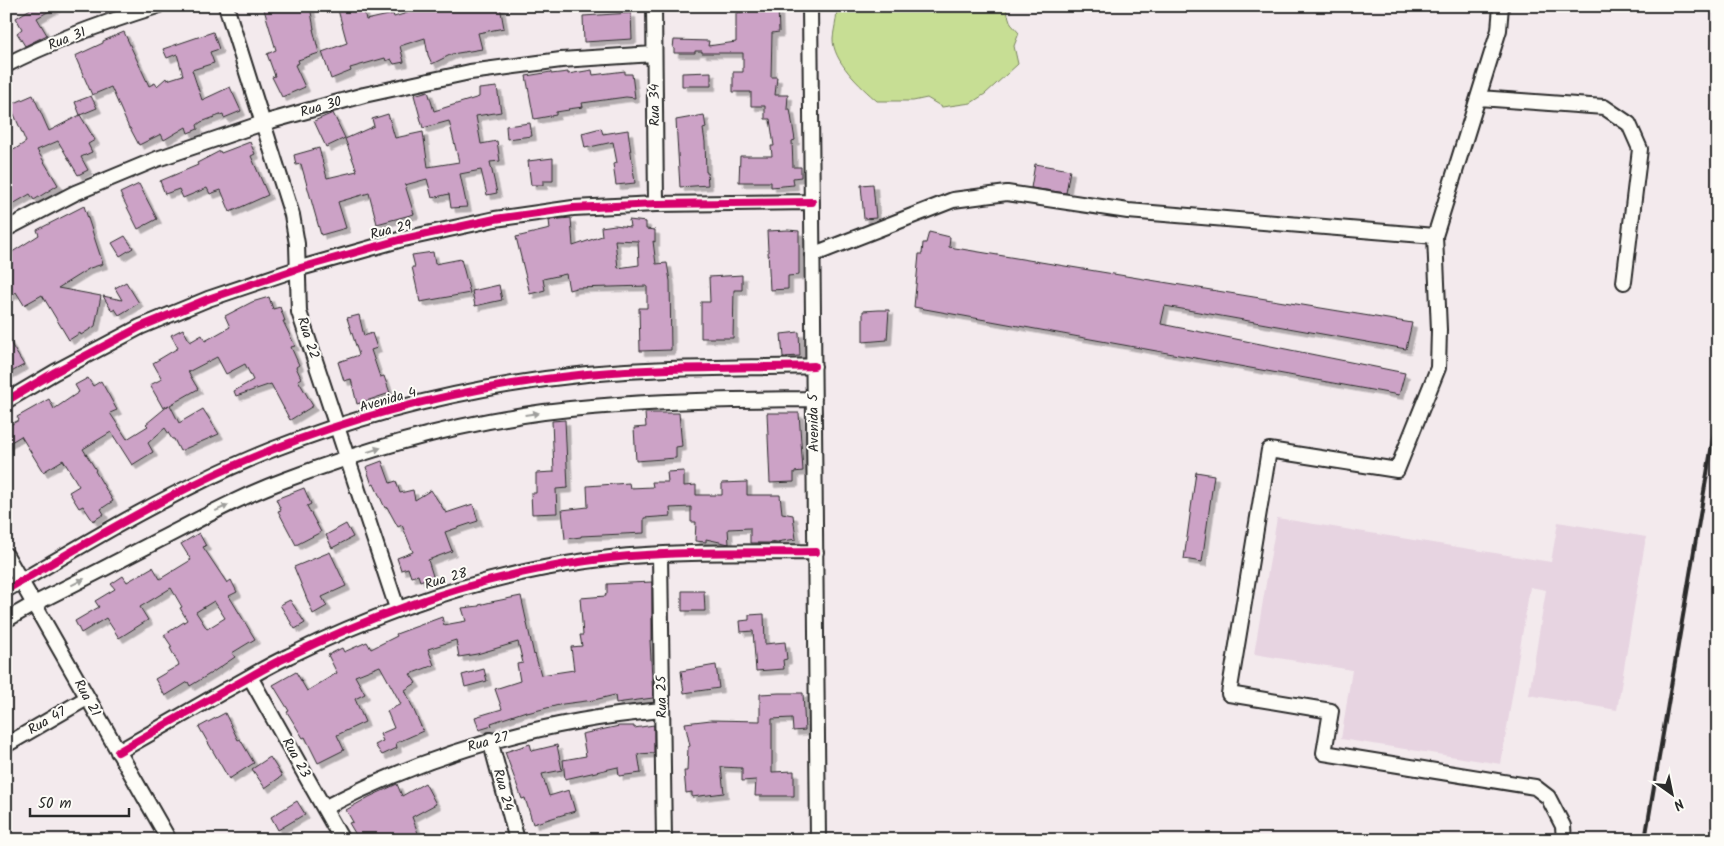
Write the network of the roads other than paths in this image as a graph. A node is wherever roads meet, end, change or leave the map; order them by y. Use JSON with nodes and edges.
{"nodes":[{"id":1,"x":158,"y":6,"type":"edge"},
{"id":2,"x":226,"y":6,"type":"edge"},
{"id":3,"x":654,"y":6,"type":"edge"},
{"id":4,"x":810,"y":6,"type":"edge"},
{"id":5,"x":1501,"y":6,"type":"edge"},
{"id":6,"x":654,"y":54,"type":"junction"},
{"id":7,"x":6,"y":65,"type":"edge"},
{"id":8,"x":1479,"y":98,"type":"junction"},
{"id":9,"x":263,"y":123,"type":"junction"},
{"id":10,"x":812,"y":202,"type":"junction"},
{"id":11,"x":656,"y":204,"type":"junction"},
{"id":12,"x":6,"y":229,"type":"edge"},
{"id":13,"x":1435,"y":236,"type":"junction"},
{"id":14,"x":812,"y":255,"type":"junction"},
{"id":15,"x":298,"y":269,"type":"junction"},
{"id":16,"x":1624,"y":282,"type":"dead end"},
{"id":17,"x":814,"y":366,"type":"junction"},
{"id":18,"x":814,"y":399,"type":"junction"},
{"id":19,"x":6,"y":401,"type":"edge"},
{"id":20,"x":337,"y":427,"type":"junction"},
{"id":21,"x":348,"y":458,"type":"junction"},
{"id":22,"x":816,"y":552,"type":"junction"},
{"id":23,"x":6,"y":555,"type":"edge"},
{"id":24,"x":660,"y":555,"type":"junction"},
{"id":25,"x":21,"y":581,"type":"junction"},
{"id":26,"x":6,"y":590,"type":"edge"},
{"id":27,"x":34,"y":604,"type":"junction"},
{"id":28,"x":397,"y":608,"type":"junction"},
{"id":29,"x":6,"y":620,"type":"edge"},
{"id":30,"x":250,"y":677,"type":"junction"},
{"id":31,"x":87,"y":698,"type":"junction"},
{"id":32,"x":662,"y":710,"type":"junction"},
{"id":33,"x":490,"y":740,"type":"junction"},
{"id":34,"x":6,"y":745,"type":"edge"},
{"id":35,"x":118,"y":752,"type":"junction"},
{"id":36,"x":324,"y":808,"type":"junction"},
{"id":37,"x":169,"y":840,"type":"edge"},
{"id":38,"x":342,"y":840,"type":"edge"},
{"id":39,"x":517,"y":840,"type":"edge"},
{"id":40,"x":664,"y":840,"type":"edge"},
{"id":41,"x":818,"y":840,"type":"edge"},
{"id":42,"x":1564,"y":840,"type":"edge"}],
"edges":[{"from":1,"to":7,"type":"street","name":"Rua 31"},
{"from":2,"to":9,"type":"street","name":"Rua 22"},
{"from":3,"to":6,"type":"street","name":"Rua 34"},
{"from":4,"to":10,"type":"street","name":"Avenida 5"},
{"from":5,"to":8,"type":"street"},
{"from":6,"to":9,"type":"street","name":"Rua 30"},
{"from":6,"to":11,"type":"street","name":"Rua 34"},
{"from":8,"to":13,"type":"street"},
{"from":8,"to":16,"type":"street"},
{"from":9,"to":12,"type":"street","name":"Rua 30"},
{"from":9,"to":15,"type":"street","name":"Rua 22"},
{"from":10,"to":11,"type":"street","name":"Rua 29"},
{"from":10,"to":14,"type":"street","name":"Avenida 5"},
{"from":11,"to":15,"type":"street","name":"Rua 29"},
{"from":13,"to":14,"type":"street"},
{"from":13,"to":42,"type":"street"},
{"from":14,"to":17,"type":"street","name":"Avenida 5"},
{"from":15,"to":19,"type":"street","name":"Rua 29"},
{"from":15,"to":20,"type":"street","name":"Rua 22"},
{"from":17,"to":18,"type":"street","name":"Avenida 5"},
{"from":17,"to":20,"type":"street","name":"Avenida 4"},
{"from":21,"to":18,"type":"street","one_way":true},
{"from":18,"to":22,"type":"street","name":"Avenida 5"},
{"from":20,"to":21,"type":"street","name":"Rua 22"},
{"from":20,"to":25,"type":"street","name":"Avenida 4"},
{"from":27,"to":21,"type":"street","one_way":true},
{"from":21,"to":28,"type":"street","name":"Rua 22"},
{"from":22,"to":24,"type":"street","name":"Rua 28"},
{"from":22,"to":41,"type":"street","name":"Avenida 5"},
{"from":23,"to":25,"type":"street","name":"Rua 21"},
{"from":24,"to":28,"type":"street","name":"Rua 28"},
{"from":24,"to":32,"type":"street","name":"Rua 25"},
{"from":25,"to":26,"type":"street","name":"Avenida 4"},
{"from":25,"to":27,"type":"street","name":"Rua 21"},
{"from":27,"to":29,"type":"street"},
{"from":27,"to":31,"type":"street","name":"Rua 21"},
{"from":28,"to":30,"type":"street","name":"Rua 28"},
{"from":30,"to":35,"type":"street","name":"Rua 28"},
{"from":30,"to":36,"type":"street","name":"Rua 23"},
{"from":31,"to":34,"type":"street","name":"Rua 47"},
{"from":31,"to":35,"type":"street","name":"Rua 21"},
{"from":32,"to":33,"type":"street","name":"Rua 27"},
{"from":32,"to":40,"type":"street","name":"Rua 25"},
{"from":33,"to":36,"type":"street","name":"Rua 27"},
{"from":33,"to":39,"type":"street","name":"Rua 24"},
{"from":35,"to":37,"type":"street","name":"Rua 21"},
{"from":36,"to":38,"type":"street","name":"Rua 23"}]}
